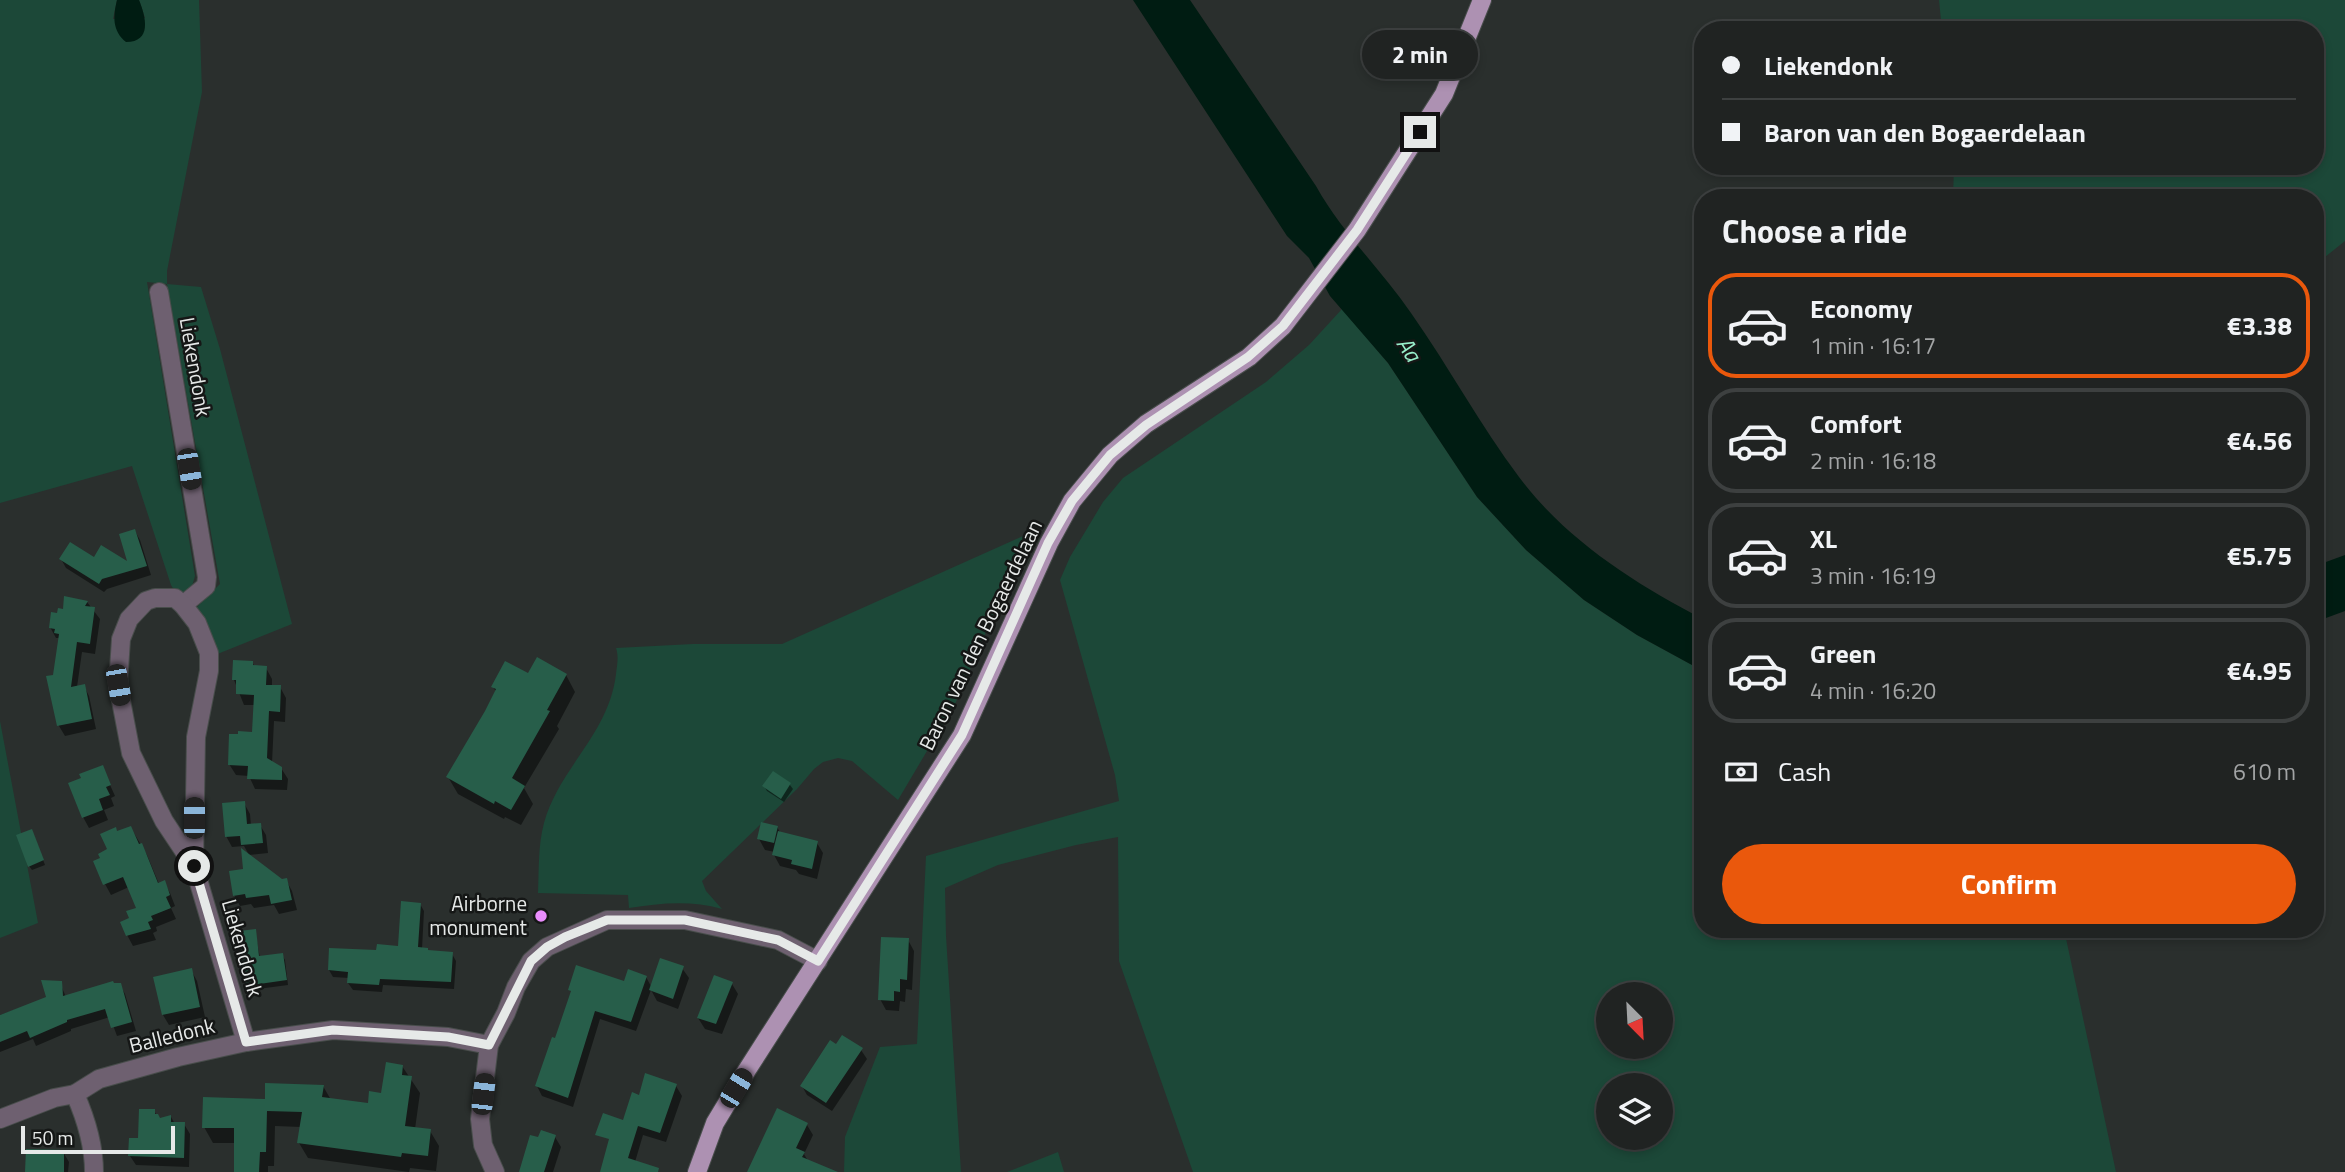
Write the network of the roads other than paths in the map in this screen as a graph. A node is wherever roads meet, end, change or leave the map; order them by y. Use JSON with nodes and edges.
{"nodes":[{"id":1,"x":1482,"y":0,"type":"edge"},
{"id":2,"x":159,"y":292,"type":"dead end"},
{"id":3,"x":183,"y":605,"type":"junction"},
{"id":4,"x":194,"y":866,"type":"junction"},
{"id":5,"x":818,"y":961,"type":"junction"},
{"id":6,"x":246,"y":1042,"type":"junction"},
{"id":7,"x":489,"y":1045,"type":"junction"},
{"id":8,"x":75,"y":1094,"type":"junction"},
{"id":9,"x":0,"y":1119,"type":"edge"},
{"id":10,"x":487,"y":1170,"type":"edge"},
{"id":11,"x":94,"y":1172,"type":"edge"},
{"id":12,"x":697,"y":1172,"type":"edge"}],
"edges":[{"from":1,"to":5,"type":"main road","name":"Baron van den Bogaerdelaan"},
{"from":2,"to":3,"type":"street","name":"Liekendonk"},
{"from":3,"to":4,"type":"street","name":"Liekendonk"},
{"from":3,"to":4,"type":"street","name":"Liekendonk"},
{"from":4,"to":6,"type":"street","name":"Liekendonk"},
{"from":5,"to":7,"type":"street"},
{"from":5,"to":12,"type":"main road","name":"Baron van den Bogaerdelaan"},
{"from":6,"to":7,"type":"street","name":"Balledonk"},
{"from":6,"to":8,"type":"street","name":"Balledonk"},
{"from":7,"to":10,"type":"street"},
{"from":8,"to":9,"type":"street","name":"Balledonk"},
{"from":8,"to":11,"type":"street"}]}
